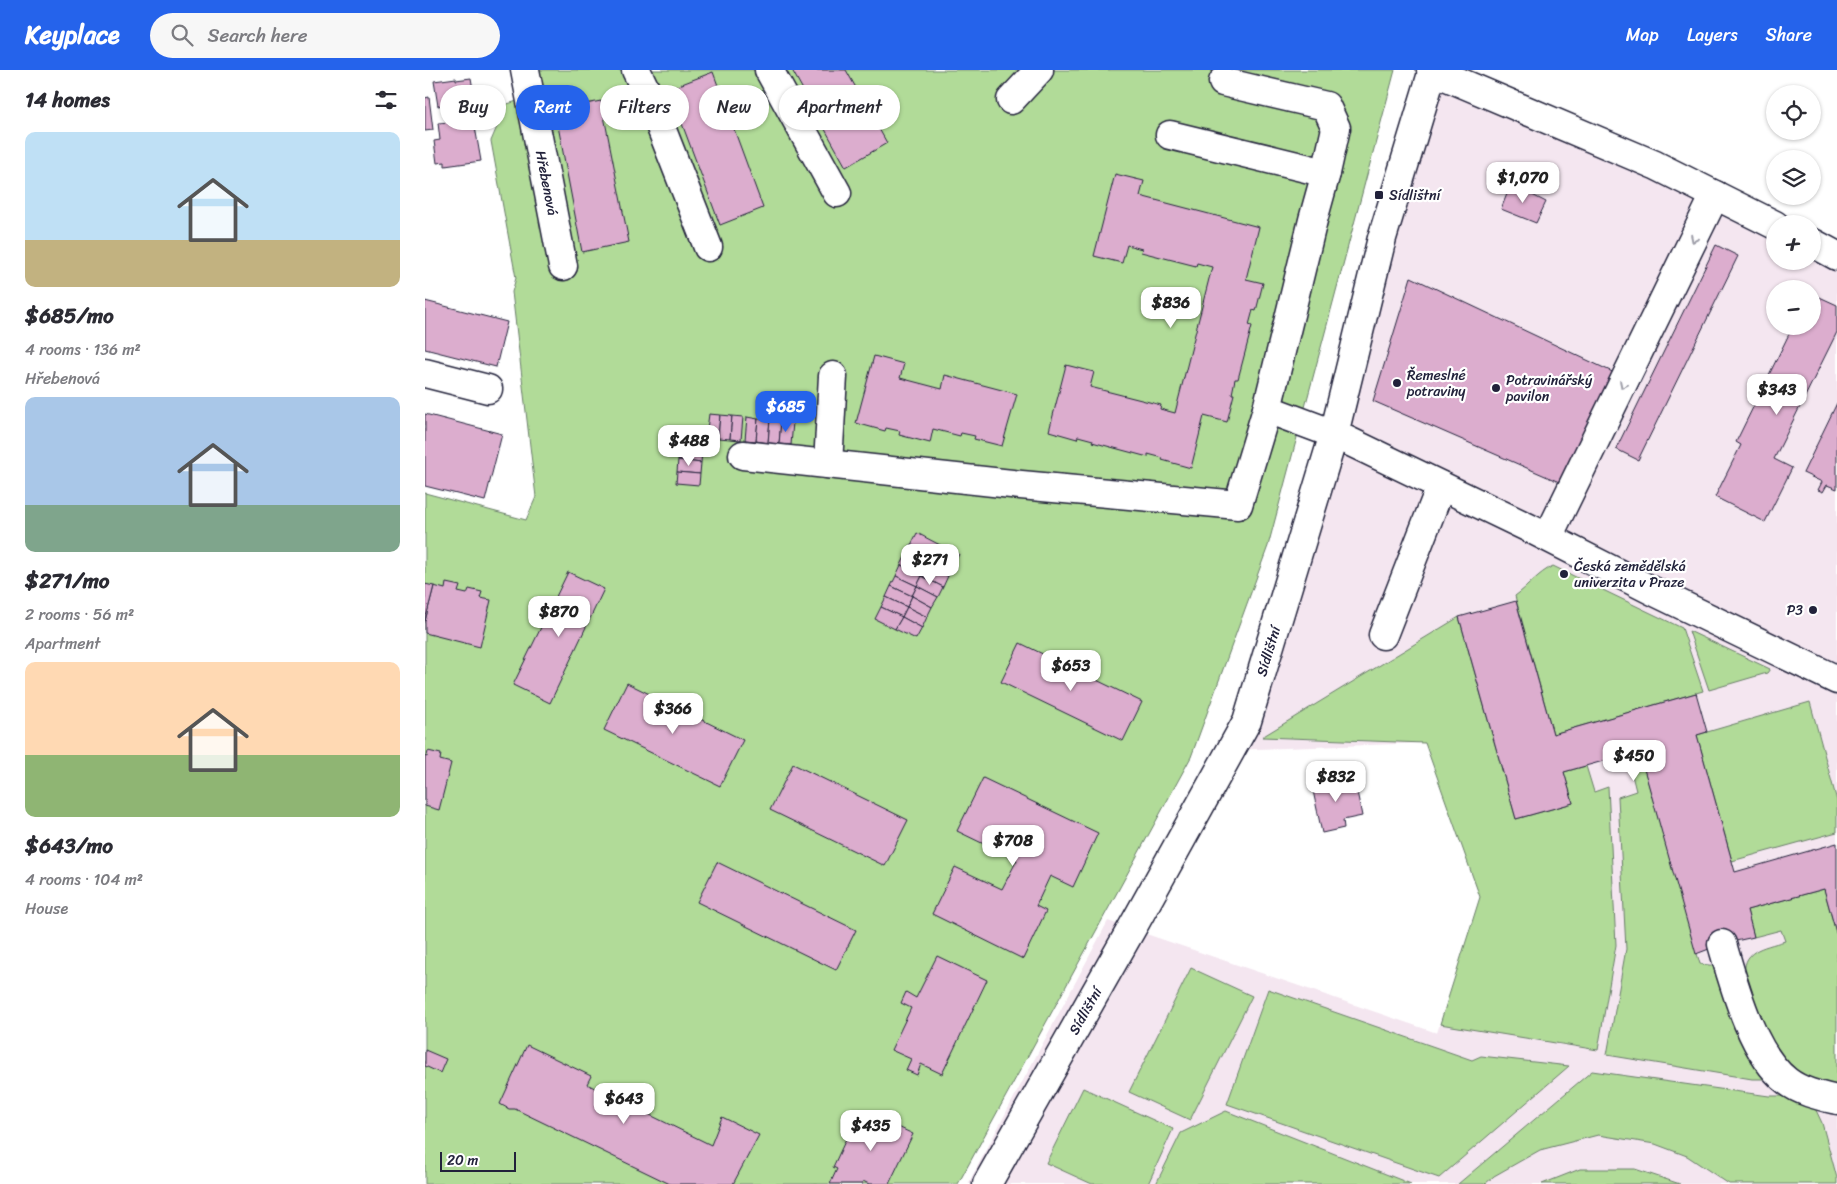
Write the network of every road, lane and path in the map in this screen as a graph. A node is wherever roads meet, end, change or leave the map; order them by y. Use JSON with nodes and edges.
{"nodes":[{"id":1,"x":525,"y":70,"type":"edge"},
{"id":2,"x":636,"y":70,"type":"edge"},
{"id":3,"x":769,"y":70,"type":"edge"},
{"id":4,"x":1039,"y":70,"type":"edge"},
{"id":5,"x":1432,"y":70,"type":"edge"},
{"id":6,"x":1223,"y":82,"type":"dead end"},
{"id":7,"x":1011,"y":100,"type":"dead end"},
{"id":8,"x":1170,"y":135,"type":"dead end"},
{"id":9,"x":1326,"y":174,"type":"junction"},
{"id":10,"x":837,"y":193,"type":"dead end"},
{"id":11,"x":1715,"y":195,"type":"junction"},
{"id":12,"x":1766,"y":220,"type":"edge"},
{"id":13,"x":708,"y":247,"type":"dead end"},
{"id":14,"x":1821,"y":247,"type":"edge"},
{"id":15,"x":1837,"y":256,"type":"edge"},
{"id":16,"x":563,"y":266,"type":"dead end"},
{"id":17,"x":425,"y":373,"type":"edge"},
{"id":18,"x":833,"y":376,"type":"dead end"},
{"id":19,"x":488,"y":389,"type":"dead end"},
{"id":20,"x":1267,"y":410,"type":"junction"},
{"id":21,"x":1334,"y":434,"type":"junction"},
{"id":22,"x":743,"y":455,"type":"dead end"},
{"id":23,"x":828,"y":464,"type":"junction"},
{"id":24,"x":1441,"y":486,"type":"junction"},
{"id":25,"x":1548,"y":537,"type":"junction"},
{"id":26,"x":1383,"y":635,"type":"dead end"},
{"id":27,"x":1837,"y":680,"type":"edge"},
{"id":28,"x":1722,"y":944,"type":"dead end"},
{"id":29,"x":1837,"y":1100,"type":"edge"},
{"id":30,"x":987,"y":1184,"type":"edge"}],
"edges":[{"from":1,"to":16,"type":"street","name":"Hřebenová"},
{"from":2,"to":13,"type":"street"},
{"from":3,"to":10,"type":"street"},
{"from":4,"to":7,"type":"street"},
{"from":5,"to":11,"type":"street"},
{"from":5,"to":21,"type":"street","name":"Sídlištní"},
{"from":6,"to":9,"type":"street"},
{"from":8,"to":9,"type":"street"},
{"from":9,"to":20,"type":"street"},
{"from":11,"to":12,"type":"street"},
{"from":11,"to":25,"type":"street","one_way":true},
{"from":14,"to":15,"type":"street"},
{"from":17,"to":19,"type":"street"},
{"from":18,"to":23,"type":"street"},
{"from":20,"to":21,"type":"street"},
{"from":20,"to":23,"type":"street"},
{"from":21,"to":24,"type":"street"},
{"from":21,"to":30,"type":"street","name":"Sídlištní"},
{"from":22,"to":23,"type":"street"},
{"from":24,"to":25,"type":"street"},
{"from":24,"to":26,"type":"street"},
{"from":25,"to":27,"type":"street"},
{"from":28,"to":29,"type":"street"}]}
